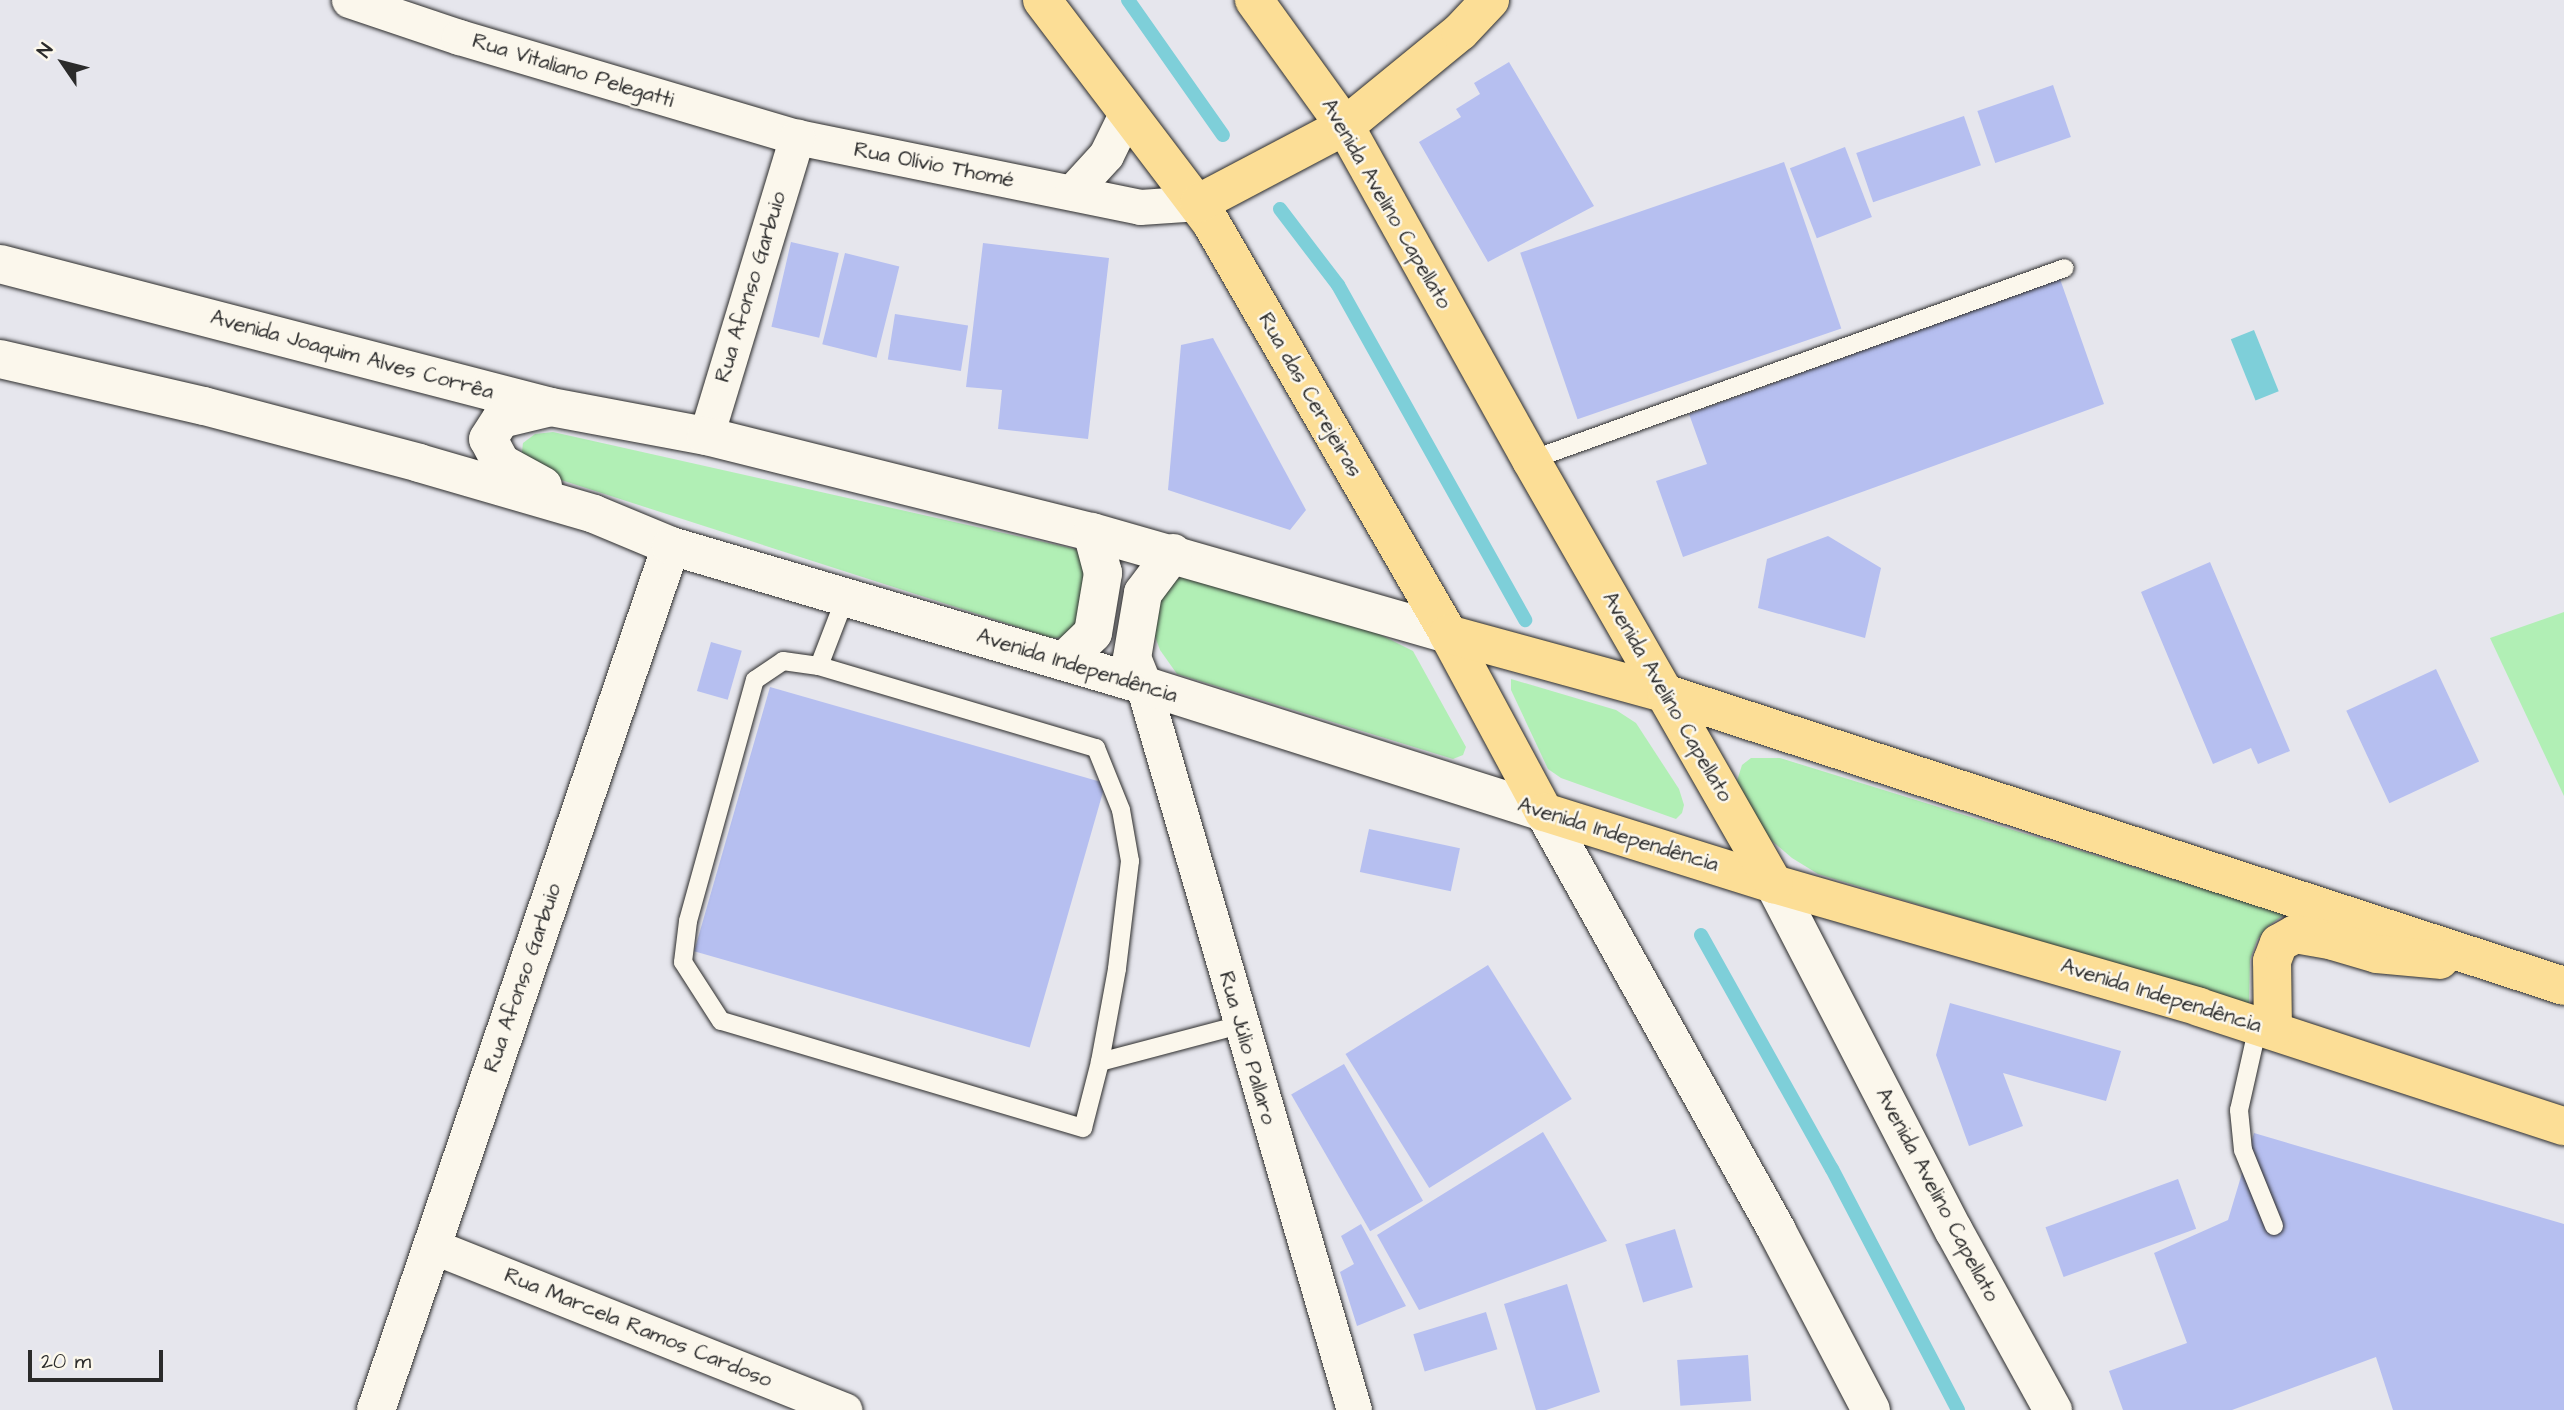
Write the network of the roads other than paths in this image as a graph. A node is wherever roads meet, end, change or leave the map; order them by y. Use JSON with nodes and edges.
{"nodes":[{"id":1,"x":349,"y":0,"type":"edge"},
{"id":2,"x":1042,"y":0,"type":"edge"},
{"id":3,"x":1254,"y":0,"type":"edge"},
{"id":4,"x":1490,"y":0,"type":"edge"},
{"id":5,"x":1127,"y":112,"type":"junction"},
{"id":6,"x":1345,"y":126,"type":"junction"},
{"id":7,"x":797,"y":138,"type":"junction"},
{"id":8,"x":1072,"y":192,"type":"junction"},
{"id":9,"x":1199,"y":203,"type":"junction"},
{"id":10,"x":0,"y":264,"type":"edge"},
{"id":11,"x":2065,"y":268,"type":"dead end"},
{"id":12,"x":0,"y":359,"type":"edge"},
{"id":13,"x":551,"y":407,"type":"junction"},
{"id":14,"x":706,"y":436,"type":"junction"},
{"id":15,"x":1531,"y":460,"type":"junction"},
{"id":16,"x":594,"y":514,"type":"junction"},
{"id":17,"x":1092,"y":533,"type":"junction"},
{"id":18,"x":671,"y":546,"type":"junction"},
{"id":19,"x":1174,"y":554,"type":"junction"},
{"id":20,"x":846,"y":596,"type":"junction"},
{"id":21,"x":1448,"y":635,"type":"junction"},
{"id":22,"x":1064,"y":662,"type":"junction"},
{"id":23,"x":819,"y":666,"type":"junction"},
{"id":24,"x":1143,"y":685,"type":"junction"},
{"id":25,"x":1667,"y":694,"type":"junction"},
{"id":26,"x":1544,"y":812,"type":"junction"},
{"id":27,"x":1774,"y":884,"type":"junction"},
{"id":28,"x":2485,"y":959,"type":"junction"},
{"id":29,"x":2564,"y":986,"type":"edge"},
{"id":30,"x":1240,"y":1025,"type":"junction"},
{"id":31,"x":2265,"y":1028,"type":"junction"},
{"id":32,"x":1100,"y":1062,"type":"junction"},
{"id":33,"x":2564,"y":1126,"type":"edge"},
{"id":34,"x":2274,"y":1226,"type":"dead end"},
{"id":35,"x":432,"y":1246,"type":"junction"},
{"id":36,"x":376,"y":1410,"type":"edge"},
{"id":37,"x":845,"y":1410,"type":"edge"},
{"id":38,"x":1354,"y":1410,"type":"edge"},
{"id":39,"x":1871,"y":1410,"type":"edge"},
{"id":40,"x":2053,"y":1410,"type":"edge"}],
"edges":[{"from":1,"to":7,"type":"street","name":"Rua Vitaliano Pelegatti"},
{"from":2,"to":5,"type":"main road","name":"Rua das Cerejeiras"},
{"from":3,"to":6,"type":"main road","name":"Avenida Avelino Capellato"},
{"from":4,"to":6,"type":"main road","name":"Rua Olívio Thomé"},
{"from":5,"to":8,"type":"street"},
{"from":5,"to":9,"type":"main road","name":"Rua das Cerejeiras"},
{"from":6,"to":9,"type":"main road","name":"Rua Olívio Thomé"},
{"from":6,"to":15,"type":"main road","name":"Avenida Avelino Capellato"},
{"from":7,"to":8,"type":"street","name":"Rua Olívio Thomé"},
{"from":7,"to":14,"type":"street","name":"Rua Afonso Garbuio"},
{"from":8,"to":9,"type":"street","name":"Rua Olívio Thomé"},
{"from":9,"to":21,"type":"main road","name":"Rua das Cerejeiras"},
{"from":10,"to":13,"type":"main road","name":"Avenida Joaquim Alves Corrêa"},
{"from":11,"to":15,"type":"lane"},
{"from":12,"to":16,"type":"main road"},
{"from":13,"to":14,"type":"main road","name":"Avenida Joaquim Alves Corrêa"},
{"from":13,"to":16,"type":"main road"},
{"from":14,"to":17,"type":"main road"},
{"from":15,"to":25,"type":"main road","name":"Avenida Avelino Capellato"},
{"from":16,"to":18,"type":"main road"},
{"from":17,"to":19,"type":"main road"},
{"from":17,"to":22,"type":"main road"},
{"from":18,"to":20,"type":"main road","name":"Avenida Independência"},
{"from":18,"to":35,"type":"main road","name":"Rua Afonso Garbuio"},
{"from":19,"to":21,"type":"main road"},
{"from":19,"to":24,"type":"main road"},
{"from":20,"to":22,"type":"main road","name":"Avenida Independência"},
{"from":20,"to":23,"type":"lane"},
{"from":21,"to":25,"type":"main road"},
{"from":21,"to":26,"type":"main road","name":"Rua das Cerejeiras"},
{"from":22,"to":24,"type":"main road","name":"Avenida Independência"},
{"from":23,"to":32,"type":"lane"},
{"from":23,"to":32,"type":"lane"},
{"from":24,"to":26,"type":"main road","name":"Avenida Independência"},
{"from":24,"to":30,"type":"street","name":"Rua Júlio Pallaro"},
{"from":25,"to":27,"type":"main road","name":"Avenida Avelino Capellato"},
{"from":25,"to":28,"type":"main road"},
{"from":26,"to":27,"type":"main road","name":"Avenida Independência"},
{"from":26,"to":39,"type":"main road"},
{"from":27,"to":31,"type":"main road","name":"Avenida Independência"},
{"from":27,"to":40,"type":"main road","name":"Avenida Avelino Capellato"},
{"from":28,"to":29,"type":"main road"},
{"from":28,"to":31,"type":"main road"},
{"from":30,"to":32,"type":"lane"},
{"from":30,"to":38,"type":"street","name":"Rua Júlio Pallaro"},
{"from":31,"to":33,"type":"main road","name":"Avenida Independência"},
{"from":31,"to":34,"type":"lane"},
{"from":35,"to":36,"type":"main road","name":"Rua Afonso Garbuio"},
{"from":35,"to":37,"type":"street","name":"Rua Marcela Ramos Cardoso"}]}
